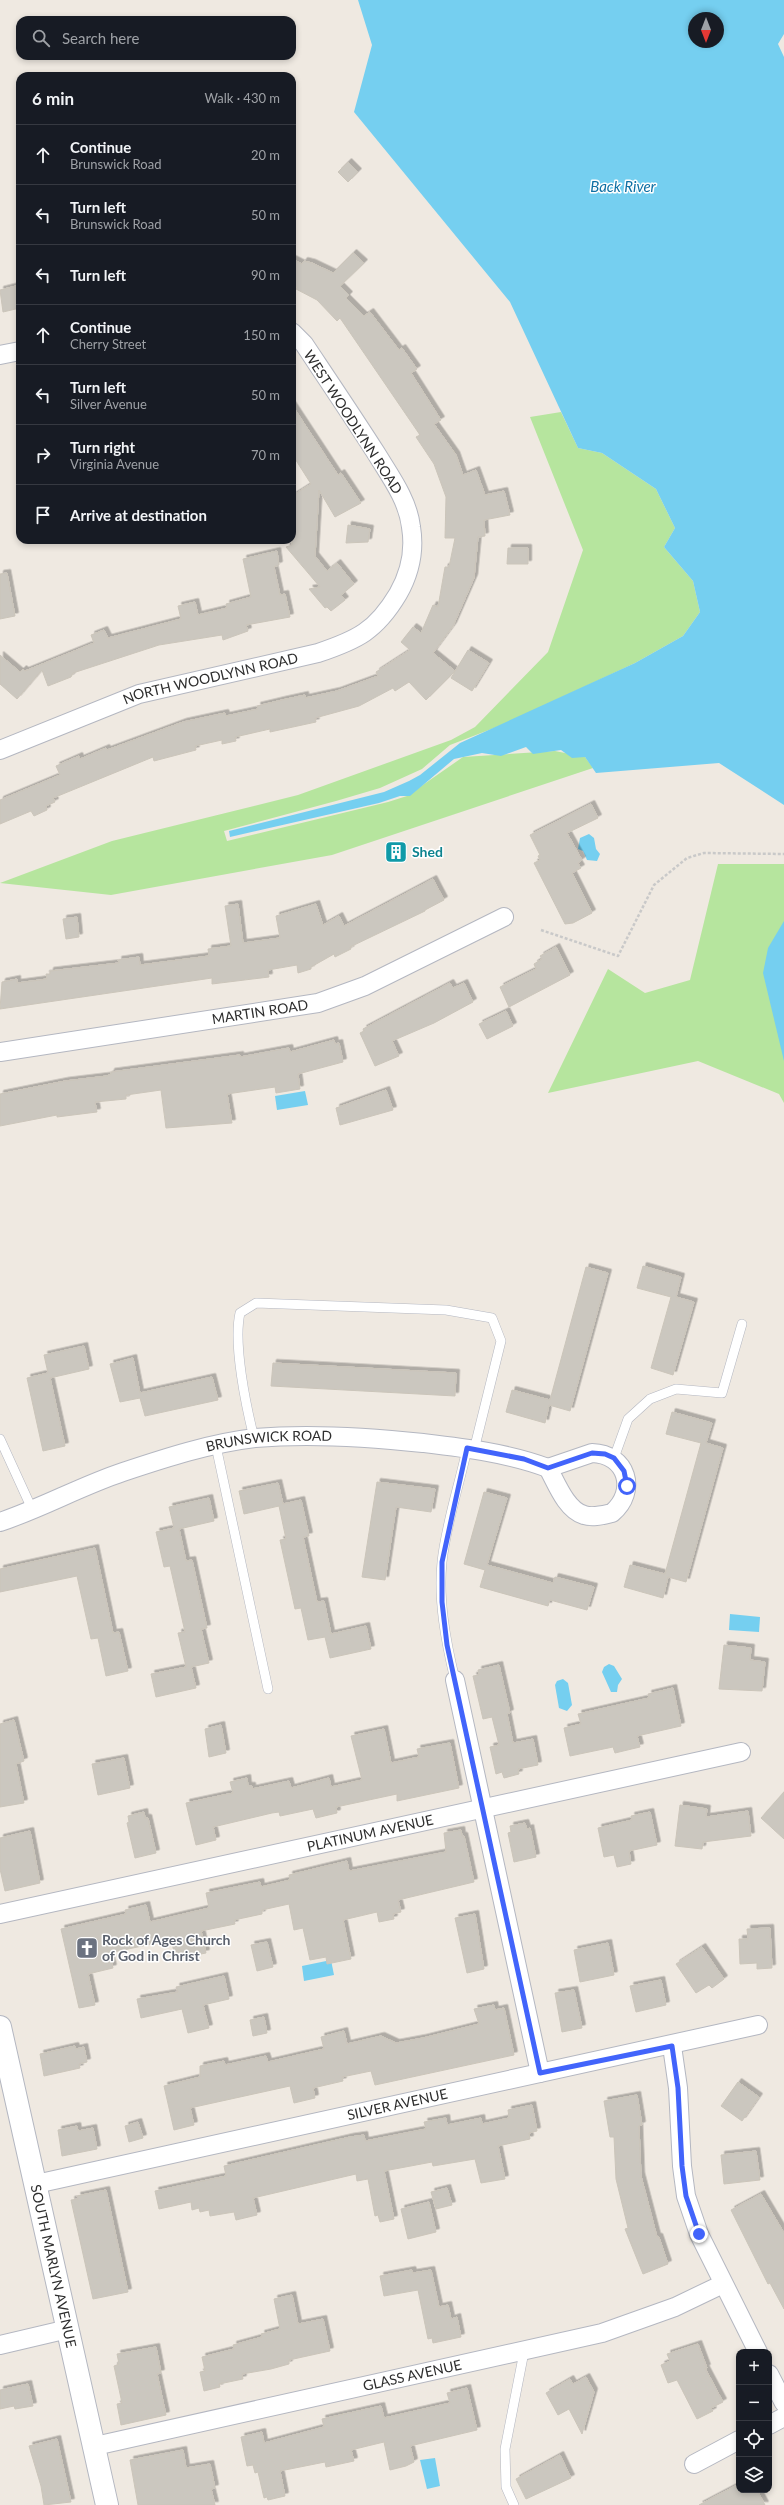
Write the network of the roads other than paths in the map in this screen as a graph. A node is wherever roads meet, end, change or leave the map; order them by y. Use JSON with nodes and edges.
{"nodes":[{"id":1,"x":296,"y":336,"type":"edge"},
{"id":2,"x":16,"y":352,"type":"edge"},
{"id":3,"x":0,"y":355,"type":"edge"},
{"id":4,"x":402,"y":585,"type":"joint"},
{"id":5,"x":0,"y":750,"type":"edge"},
{"id":6,"x":504,"y":917,"type":"dead end"},
{"id":7,"x":0,"y":1052,"type":"edge"},
{"id":8,"x":742,"y":1324,"type":"dead end"},
{"id":9,"x":254,"y":1438,"type":"junction"},
{"id":10,"x":0,"y":1439,"type":"edge"},
{"id":11,"x":216,"y":1446,"type":"junction"},
{"id":12,"x":470,"y":1449,"type":"junction"},
{"id":13,"x":614,"y":1458,"type":"junction"},
{"id":14,"x":548,"y":1468,"type":"junction"},
{"id":15,"x":32,"y":1509,"type":"junction"},
{"id":16,"x":0,"y":1522,"type":"edge"},
{"id":17,"x":455,"y":1680,"type":"joint"},
{"id":18,"x":268,"y":1689,"type":"dead end"},
{"id":19,"x":741,"y":1752,"type":"dead end"},
{"id":20,"x":482,"y":1807,"type":"junction"},
{"id":21,"x":0,"y":1914,"type":"edge"},
{"id":22,"x":758,"y":2025,"type":"dead end"},
{"id":23,"x":0,"y":2027,"type":"edge"},
{"id":24,"x":672,"y":2046,"type":"junction"},
{"id":25,"x":540,"y":2073,"type":"junction"},
{"id":26,"x":36,"y":2184,"type":"junction"},
{"id":27,"x":723,"y":2284,"type":"junction"},
{"id":28,"x":68,"y":2329,"type":"junction"},
{"id":29,"x":0,"y":2346,"type":"edge"},
{"id":30,"x":756,"y":2349,"type":"edge"},
{"id":31,"x":524,"y":2352,"type":"junction"},
{"id":32,"x":772,"y":2380,"type":"edge"},
{"id":33,"x":784,"y":2403,"type":"edge"},
{"id":34,"x":784,"y":2417,"type":"edge"},
{"id":35,"x":772,"y":2423,"type":"edge"},
{"id":36,"x":736,"y":2442,"type":"edge"},
{"id":37,"x":95,"y":2446,"type":"junction"},
{"id":38,"x":694,"y":2464,"type":"dead end"},
{"id":39,"x":107,"y":2505,"type":"edge"},
{"id":40,"x":514,"y":2505,"type":"edge"}],
"edges":[{"from":1,"to":4,"type":"street","name":"WEST WOODLYNN ROAD"},
{"from":2,"to":3,"type":"street"},
{"from":4,"to":5,"type":"street","name":"NORTH WOODLYNN ROAD"},
{"from":6,"to":7,"type":"street","name":"MARTIN ROAD"},
{"from":8,"to":13,"type":"lane"},
{"from":9,"to":11,"type":"street","name":"BRUNSWICK ROAD"},
{"from":9,"to":12,"type":"street","name":"BRUNSWICK ROAD"},
{"from":9,"to":12,"type":"lane"},
{"from":10,"to":15,"type":"lane"},
{"from":11,"to":15,"type":"street","name":"BRUNSWICK ROAD"},
{"from":11,"to":18,"type":"lane"},
{"from":12,"to":14,"type":"street","name":"BRUNSWICK ROAD"},
{"from":12,"to":17,"type":"lane"},
{"from":13,"to":14,"type":"street"},
{"from":13,"to":14,"type":"street"},
{"from":15,"to":16,"type":"street","name":"BRUNSWICK ROAD"},
{"from":17,"to":20,"type":"street"},
{"from":19,"to":20,"type":"street","name":"PLATINUM AVENUE"},
{"from":20,"to":21,"type":"street","name":"PLATINUM AVENUE"},
{"from":20,"to":25,"type":"street"},
{"from":22,"to":24,"type":"street","name":"SILVER AVENUE"},
{"from":23,"to":26,"type":"street","name":"SOUTH MARLYN AVENUE"},
{"from":24,"to":25,"type":"street","name":"SILVER AVENUE"},
{"from":24,"to":27,"type":"street"},
{"from":25,"to":26,"type":"street","name":"SILVER AVENUE"},
{"from":26,"to":28,"type":"street","name":"SOUTH MARLYN AVENUE"},
{"from":27,"to":30,"type":"street"},
{"from":27,"to":31,"type":"street","name":"GLASS AVENUE"},
{"from":28,"to":29,"type":"street"},
{"from":28,"to":37,"type":"street","name":"SOUTH MARLYN AVENUE"},
{"from":31,"to":37,"type":"street","name":"GLASS AVENUE"},
{"from":31,"to":40,"type":"lane"},
{"from":32,"to":33,"type":"street"},
{"from":34,"to":35,"type":"street"},
{"from":36,"to":38,"type":"street"},
{"from":37,"to":39,"type":"street","name":"SOUTH MARLYN AVENUE"}]}
